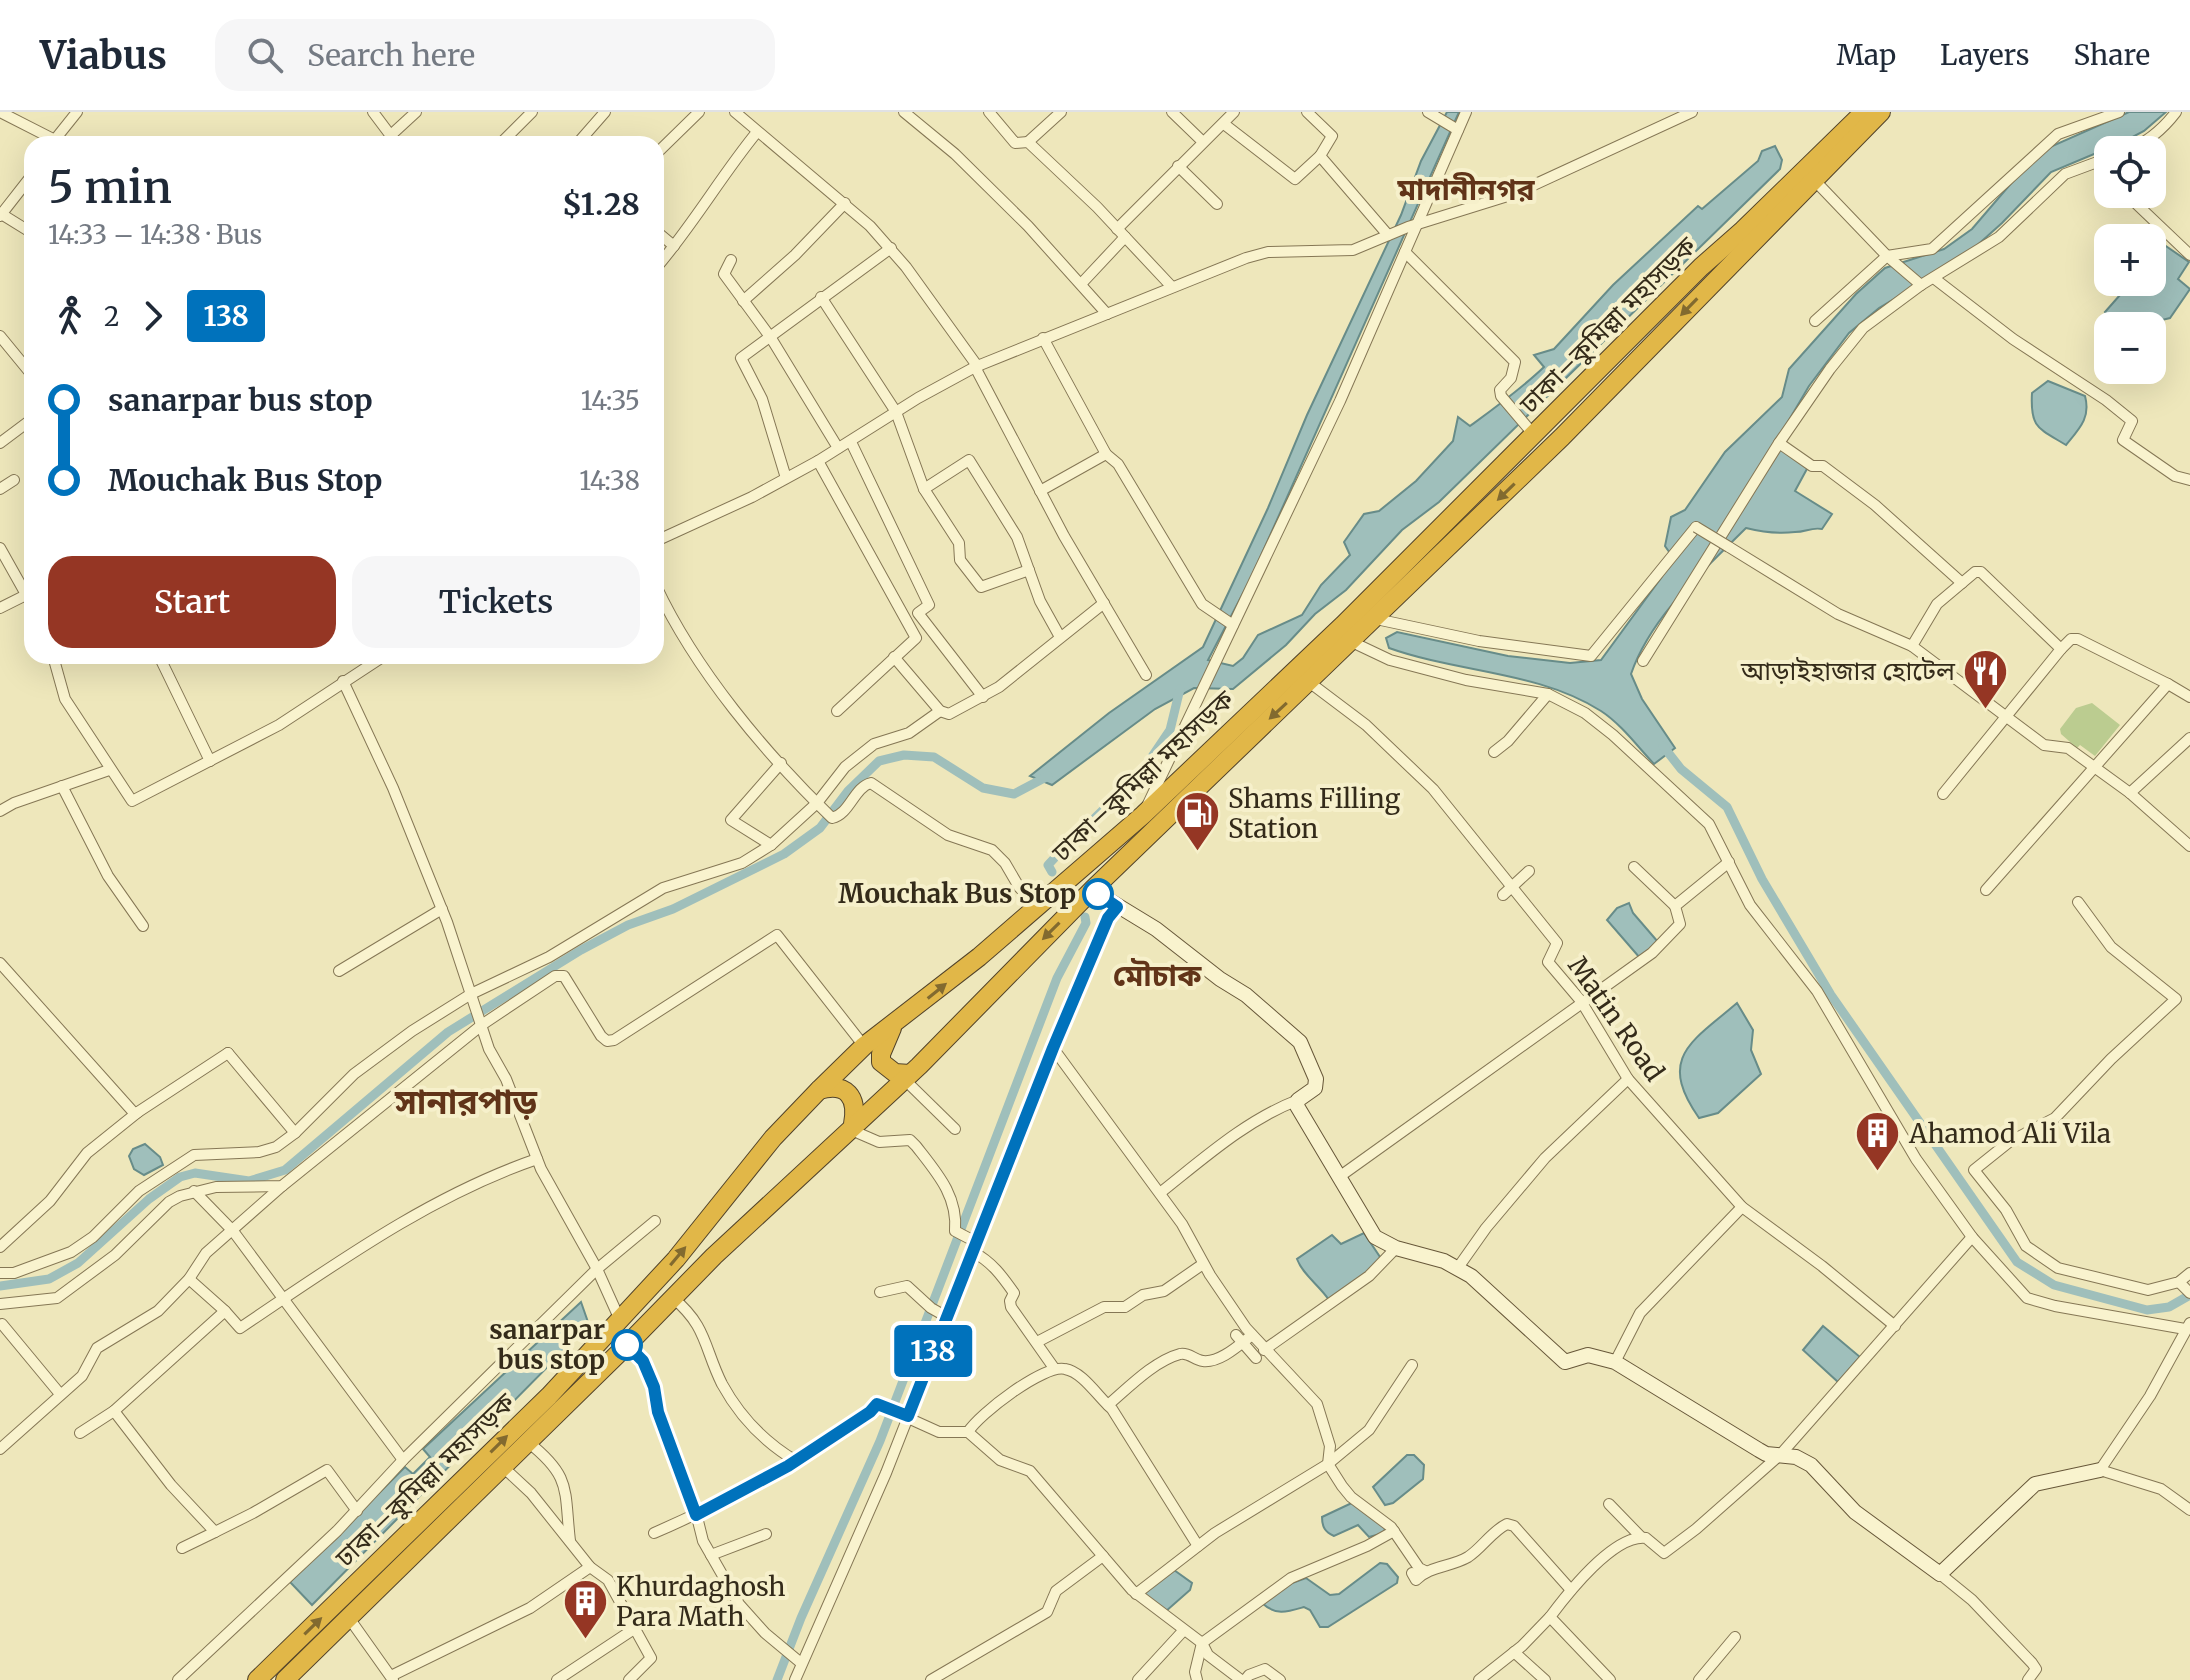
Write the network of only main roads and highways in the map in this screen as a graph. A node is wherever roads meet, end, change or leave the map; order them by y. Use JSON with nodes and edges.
{"nodes":[{"id":1,"x":1848,"y":112,"type":"edge"},
{"id":2,"x":1864,"y":112,"type":"edge"},
{"id":3,"x":1881,"y":112,"type":"edge"},
{"id":4,"x":1895,"y":112,"type":"edge"},
{"id":5,"x":1701,"y":267,"type":"junction"},
{"id":6,"x":1715,"y":280,"type":"junction"},
{"id":7,"x":895,"y":1023,"type":"junction"},
{"id":8,"x":907,"y":1076,"type":"junction"},
{"id":9,"x":819,"y":1090,"type":"junction"},
{"id":10,"x":851,"y":1126,"type":"junction"},
{"id":11,"x":257,"y":1680,"type":"edge"},
{"id":12,"x":285,"y":1680,"type":"edge"}],
"edges":[{"from":1,"to":5,"type":"highway"},
{"from":2,"to":5,"type":"highway","name":"ঢাকা–কুমিল্লা মহাসড়ক"},
{"from":3,"to":6,"type":"highway","name":"ঢাকা–কুমিল্লা মহাসড়ক"},
{"from":4,"to":6,"type":"highway"},
{"from":7,"to":5,"type":"highway","name":"ঢাকা–কুমিল্লা মহাসড়ক","one_way":true},
{"from":6,"to":8,"type":"highway","name":"ঢাকা–কুমিল্লা মহাসড়ক","one_way":true},
{"from":7,"to":8,"type":"highway"},
{"from":7,"to":9,"type":"highway","name":"ঢাকা–কুমিল্লা মহাসড়ক"},
{"from":8,"to":10,"type":"highway","name":"ঢাকা–কুমিল্লা মহাসড়ক"},
{"from":9,"to":10,"type":"highway"},
{"from":11,"to":9,"type":"highway","name":"ঢাকা–কুমিল্লা মহাসড়ক","one_way":true},
{"from":10,"to":12,"type":"highway","name":"ঢাকা–কুমিল্লা মহাসড়ক"}]}
